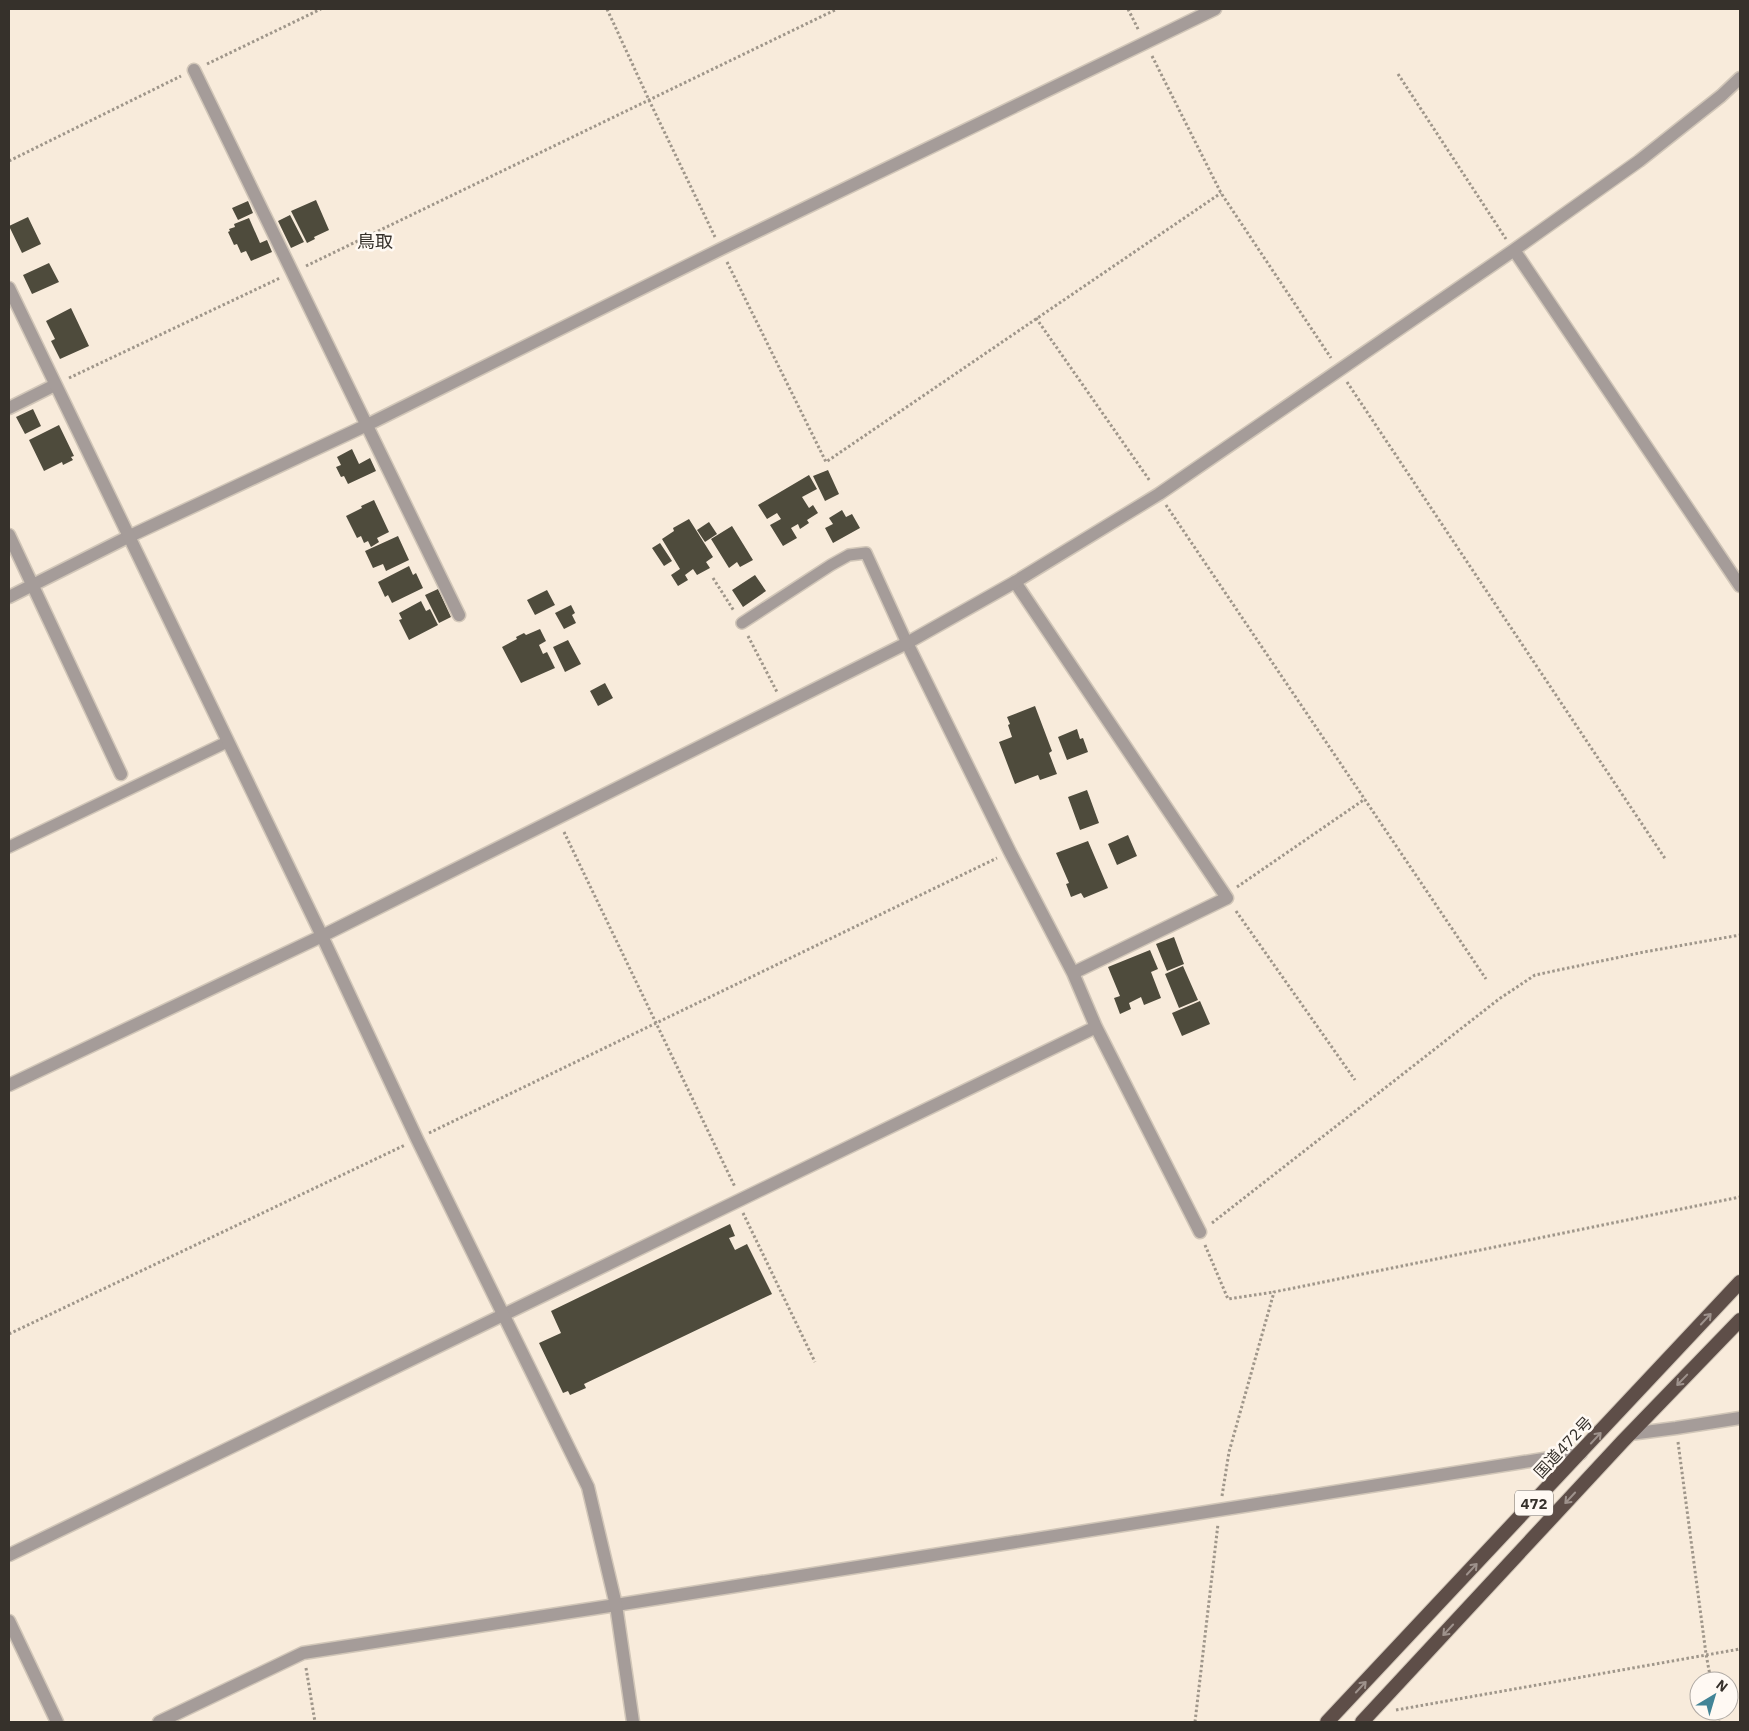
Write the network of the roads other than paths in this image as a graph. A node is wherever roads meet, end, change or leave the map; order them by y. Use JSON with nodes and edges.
{"nodes":[{"id":1,"x":1216,"y":9,"type":"edge"},
{"id":2,"x":194,"y":70,"type":"road end"},
{"id":3,"x":1740,"y":78,"type":"edge"},
{"id":4,"x":1514,"y":250,"type":"junction"},
{"id":5,"x":9,"y":288,"type":"edge"},
{"id":6,"x":55,"y":385,"type":"junction"},
{"id":7,"x":9,"y":408,"type":"edge"},
{"id":8,"x":367,"y":425,"type":"junction"},
{"id":9,"x":9,"y":534,"type":"edge"},
{"id":10,"x":130,"y":536,"type":"junction"},
{"id":11,"x":1016,"y":582,"type":"junction"},
{"id":12,"x":33,"y":584,"type":"junction"},
{"id":13,"x":1740,"y":586,"type":"edge"},
{"id":14,"x":9,"y":597,"type":"edge"},
{"id":15,"x":459,"y":616,"type":"dead end"},
{"id":16,"x":742,"y":623,"type":"road end"},
{"id":17,"x":907,"y":642,"type":"junction"},
{"id":18,"x":227,"y":742,"type":"junction"},
{"id":19,"x":121,"y":774,"type":"dead end"},
{"id":20,"x":9,"y":847,"type":"edge"},
{"id":21,"x":322,"y":936,"type":"junction"},
{"id":22,"x":1073,"y":973,"type":"junction"},
{"id":23,"x":1096,"y":1027,"type":"junction"},
{"id":24,"x":9,"y":1085,"type":"edge"},
{"id":25,"x":1200,"y":1232,"type":"road end"},
{"id":26,"x":1740,"y":1282,"type":"edge"},
{"id":27,"x":504,"y":1316,"type":"junction"},
{"id":28,"x":1740,"y":1320,"type":"edge"},
{"id":29,"x":1740,"y":1418,"type":"edge"},
{"id":30,"x":1630,"y":1434,"type":"junction"},
{"id":31,"x":1581,"y":1453,"type":"junction"},
{"id":32,"x":9,"y":1554,"type":"edge"},
{"id":33,"x":616,"y":1605,"type":"junction"},
{"id":34,"x":9,"y":1622,"type":"edge"},
{"id":35,"x":1366,"y":1719,"type":"edge"},
{"id":36,"x":57,"y":1722,"type":"edge"},
{"id":37,"x":159,"y":1722,"type":"edge"},
{"id":38,"x":633,"y":1722,"type":"edge"},
{"id":39,"x":1327,"y":1722,"type":"edge"}],
"edges":[{"from":1,"to":8,"type":"street"},
{"from":2,"to":8,"type":"street"},
{"from":3,"to":4,"type":"street"},
{"from":4,"to":11,"type":"street"},
{"from":4,"to":13,"type":"street"},
{"from":5,"to":6,"type":"street"},
{"from":6,"to":7,"type":"street"},
{"from":6,"to":10,"type":"street"},
{"from":8,"to":10,"type":"street"},
{"from":8,"to":15,"type":"street"},
{"from":9,"to":12,"type":"street"},
{"from":10,"to":12,"type":"street"},
{"from":10,"to":18,"type":"street"},
{"from":11,"to":17,"type":"street"},
{"from":11,"to":22,"type":"street"},
{"from":12,"to":14,"type":"street"},
{"from":12,"to":19,"type":"street"},
{"from":16,"to":17,"type":"lane"},
{"from":17,"to":21,"type":"street"},
{"from":17,"to":22,"type":"street"},
{"from":18,"to":20,"type":"lane"},
{"from":18,"to":21,"type":"street"},
{"from":21,"to":24,"type":"street"},
{"from":21,"to":27,"type":"street"},
{"from":22,"to":23,"type":"street"},
{"from":23,"to":25,"type":"street"},
{"from":23,"to":27,"type":"street"},
{"from":31,"to":26,"type":"highway","name":"国道472号","number":"472","one_way":true},
{"from":27,"to":32,"type":"street"},
{"from":27,"to":33,"type":"street"},
{"from":28,"to":30,"type":"highway","number":"472","one_way":true},
{"from":29,"to":30,"type":"street"},
{"from":30,"to":35,"type":"highway","number":"472","one_way":true},
{"from":31,"to":33,"type":"street"},
{"from":39,"to":31,"type":"highway","name":"国道472号","number":"472","one_way":true},
{"from":33,"to":37,"type":"street"},
{"from":33,"to":38,"type":"street"},
{"from":34,"to":36,"type":"street"}]}
